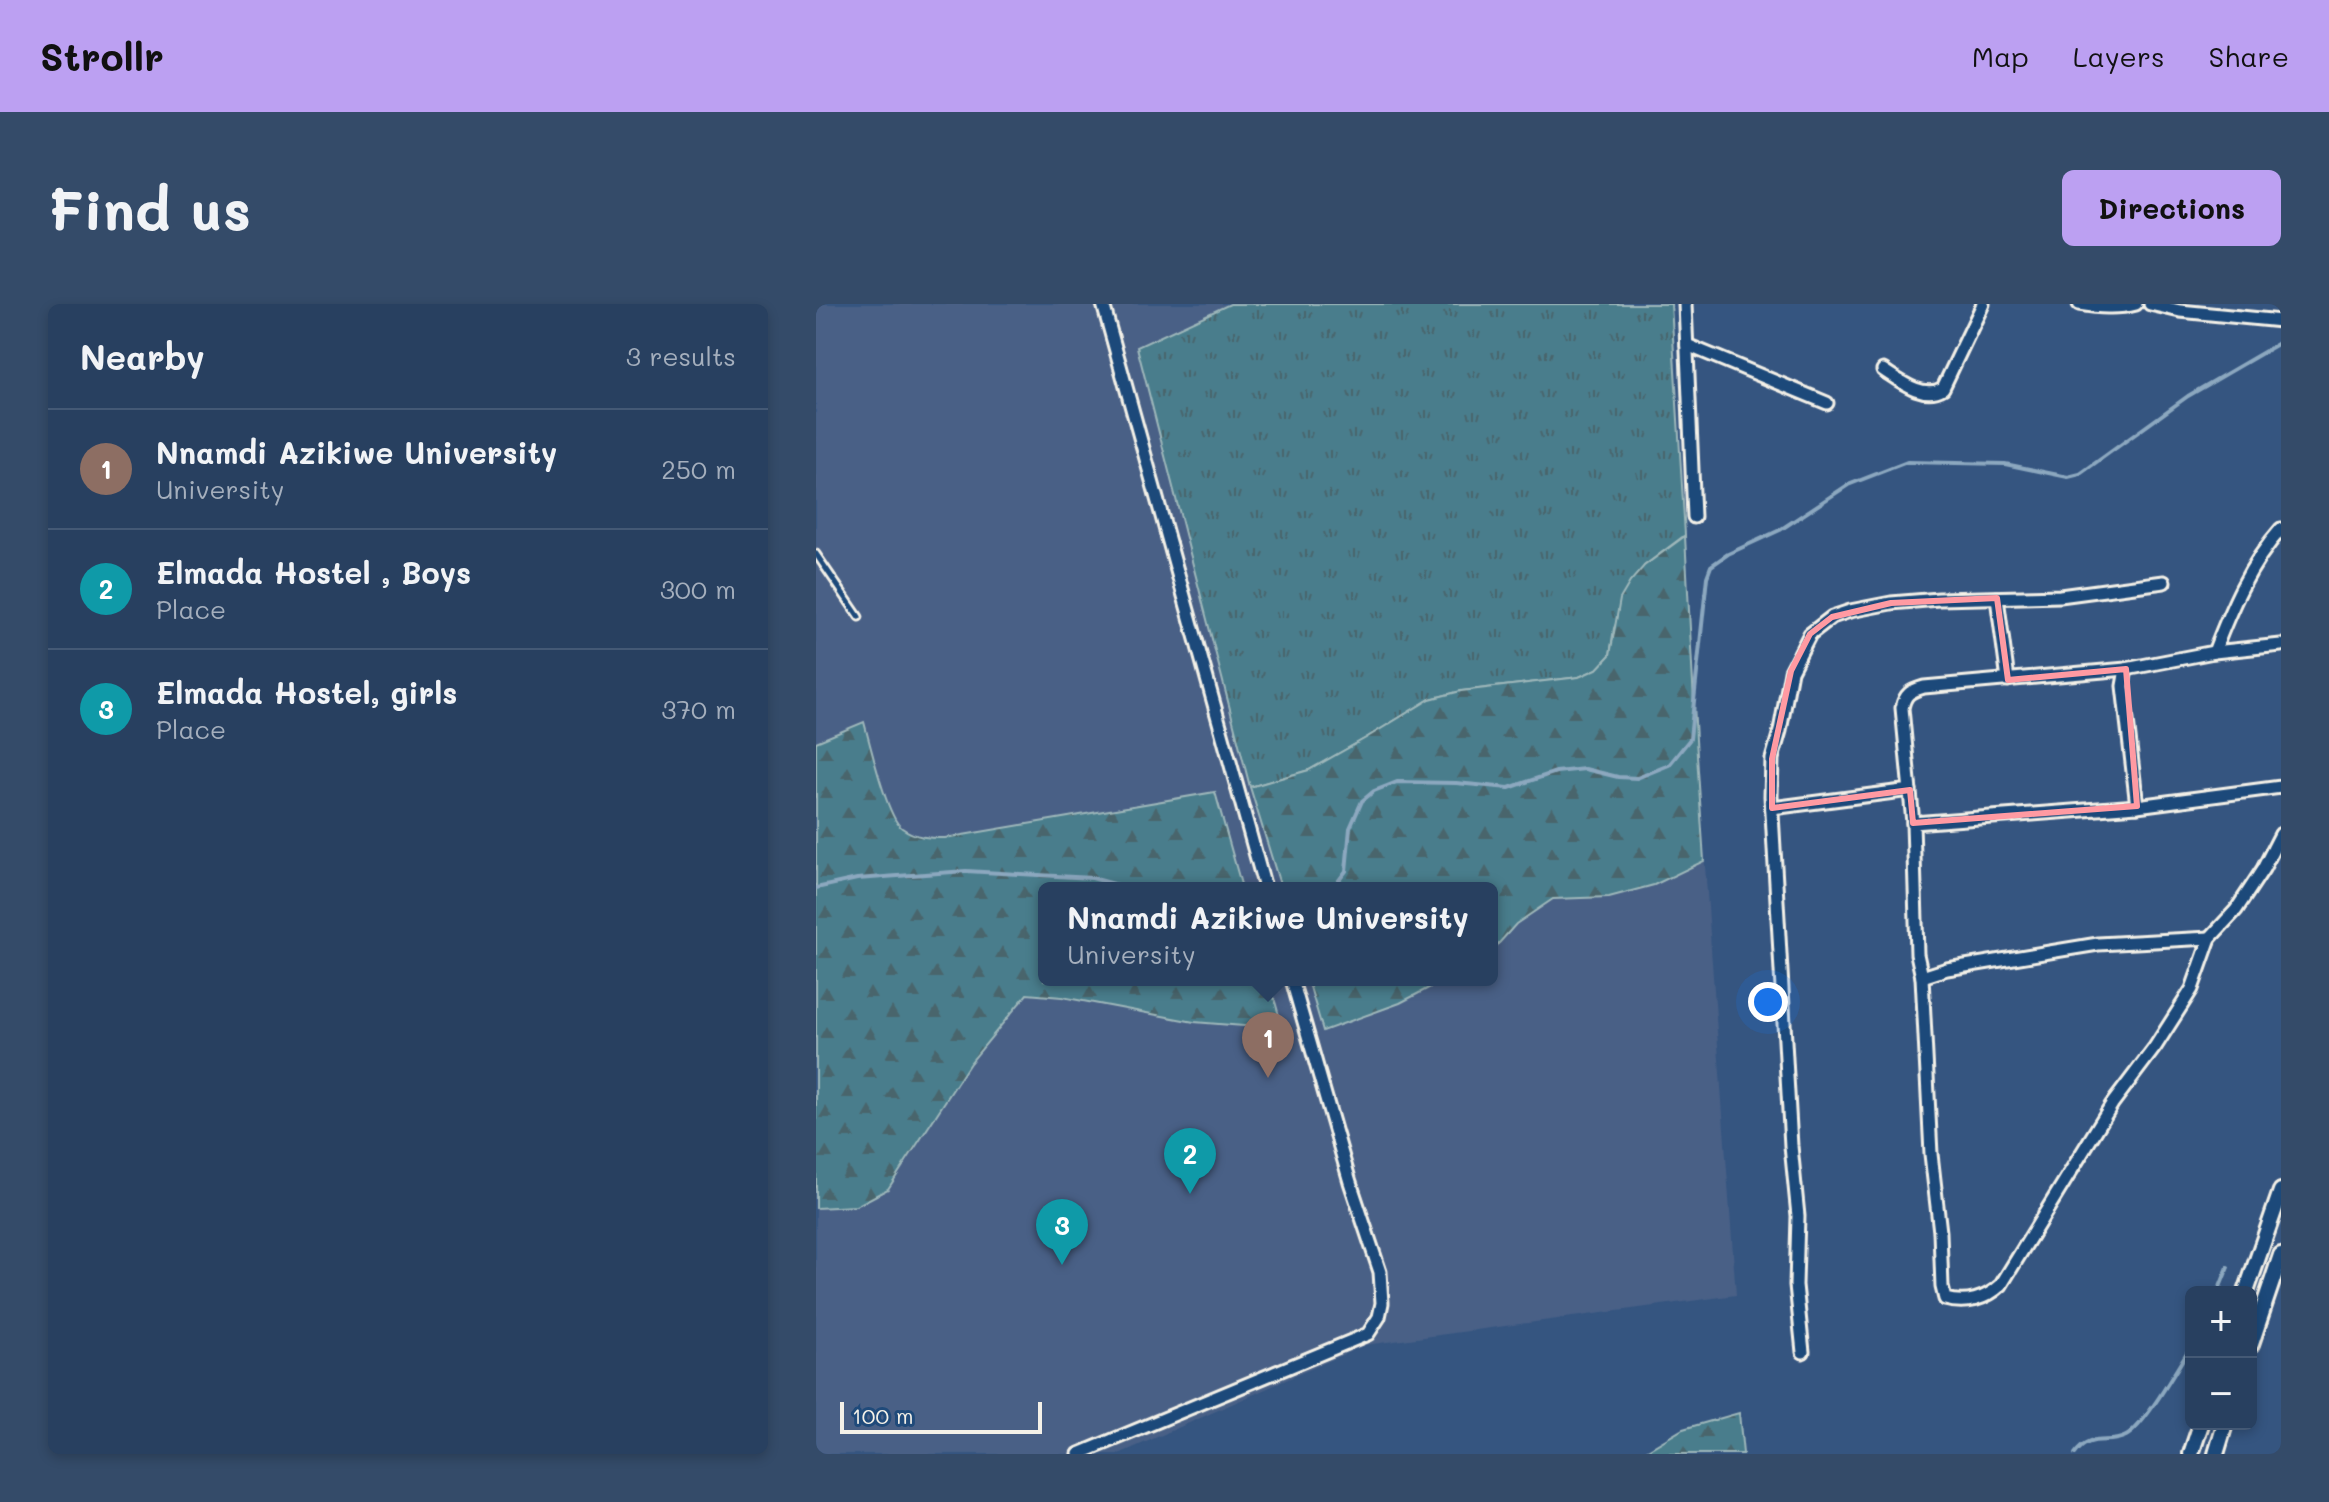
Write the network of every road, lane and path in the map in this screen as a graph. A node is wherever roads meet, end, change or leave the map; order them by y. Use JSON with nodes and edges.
{"nodes":[{"id":1,"x":1103,"y":304,"type":"edge"},
{"id":2,"x":1685,"y":304,"type":"edge"},
{"id":3,"x":1983,"y":304,"type":"edge"},
{"id":4,"x":2079,"y":304,"type":"edge"},
{"id":5,"x":2136,"y":304,"type":"edge"},
{"id":6,"x":2150,"y":304,"type":"edge"},
{"id":7,"x":2281,"y":321,"type":"edge"},
{"id":8,"x":1687,"y":345,"type":"junction"},
{"id":9,"x":1883,"y":370,"type":"dead end"},
{"id":10,"x":1827,"y":403,"type":"dead end"},
{"id":11,"x":1694,"y":517,"type":"dead end"},
{"id":12,"x":2281,"y":529,"type":"edge"},
{"id":13,"x":816,"y":554,"type":"edge"},
{"id":14,"x":2164,"y":582,"type":"dead end"},
{"id":15,"x":1997,"y":598,"type":"junction"},
{"id":16,"x":859,"y":617,"type":"dead end"},
{"id":17,"x":2281,"y":645,"type":"edge"},
{"id":18,"x":2214,"y":652,"type":"junction"},
{"id":19,"x":2126,"y":669,"type":"junction"},
{"id":20,"x":2008,"y":680,"type":"junction"},
{"id":21,"x":2281,"y":787,"type":"edge"},
{"id":22,"x":1910,"y":790,"type":"junction"},
{"id":23,"x":2137,"y":806,"type":"junction"},
{"id":24,"x":1772,"y":808,"type":"junction"},
{"id":25,"x":1913,"y":823,"type":"junction"},
{"id":26,"x":2281,"y":834,"type":"edge"},
{"id":27,"x":1263,"y":882,"type":"edge"},
{"id":28,"x":2210,"y":938,"type":"junction"},
{"id":29,"x":1922,"y":977,"type":"junction"},
{"id":30,"x":1294,"y":986,"type":"edge"},
{"id":31,"x":2281,"y":1191,"type":"edge"},
{"id":32,"x":2281,"y":1255,"type":"edge"},
{"id":33,"x":2248,"y":1286,"type":"edge"},
{"id":34,"x":2257,"y":1326,"type":"edge"},
{"id":35,"x":1803,"y":1352,"type":"dead end"},
{"id":36,"x":2199,"y":1430,"type":"edge"},
{"id":37,"x":2223,"y":1430,"type":"edge"},
{"id":38,"x":1079,"y":1454,"type":"edge"},
{"id":39,"x":2191,"y":1454,"type":"edge"},
{"id":40,"x":2216,"y":1454,"type":"edge"}],
"edges":[{"from":1,"to":27,"type":"street"},
{"from":2,"to":8,"type":"street"},
{"from":3,"to":9,"type":"street"},
{"from":4,"to":5,"type":"street"},
{"from":6,"to":7,"type":"street"},
{"from":8,"to":10,"type":"street"},
{"from":8,"to":11,"type":"street"},
{"from":12,"to":18,"type":"street"},
{"from":13,"to":16,"type":"lane"},
{"from":14,"to":15,"type":"street"},
{"from":15,"to":20,"type":"street"},
{"from":15,"to":24,"type":"street"},
{"from":17,"to":18,"type":"street"},
{"from":18,"to":19,"type":"street"},
{"from":19,"to":20,"type":"street"},
{"from":19,"to":23,"type":"street"},
{"from":20,"to":22,"type":"street"},
{"from":21,"to":23,"type":"street"},
{"from":22,"to":24,"type":"street"},
{"from":22,"to":25,"type":"street"},
{"from":23,"to":25,"type":"street"},
{"from":24,"to":35,"type":"street"},
{"from":25,"to":29,"type":"street"},
{"from":26,"to":28,"type":"street"},
{"from":28,"to":29,"type":"street"},
{"from":28,"to":29,"type":"street"},
{"from":30,"to":38,"type":"street"},
{"from":31,"to":33,"type":"street"},
{"from":32,"to":34,"type":"street"},
{"from":36,"to":39,"type":"street"},
{"from":37,"to":40,"type":"street"}]}
